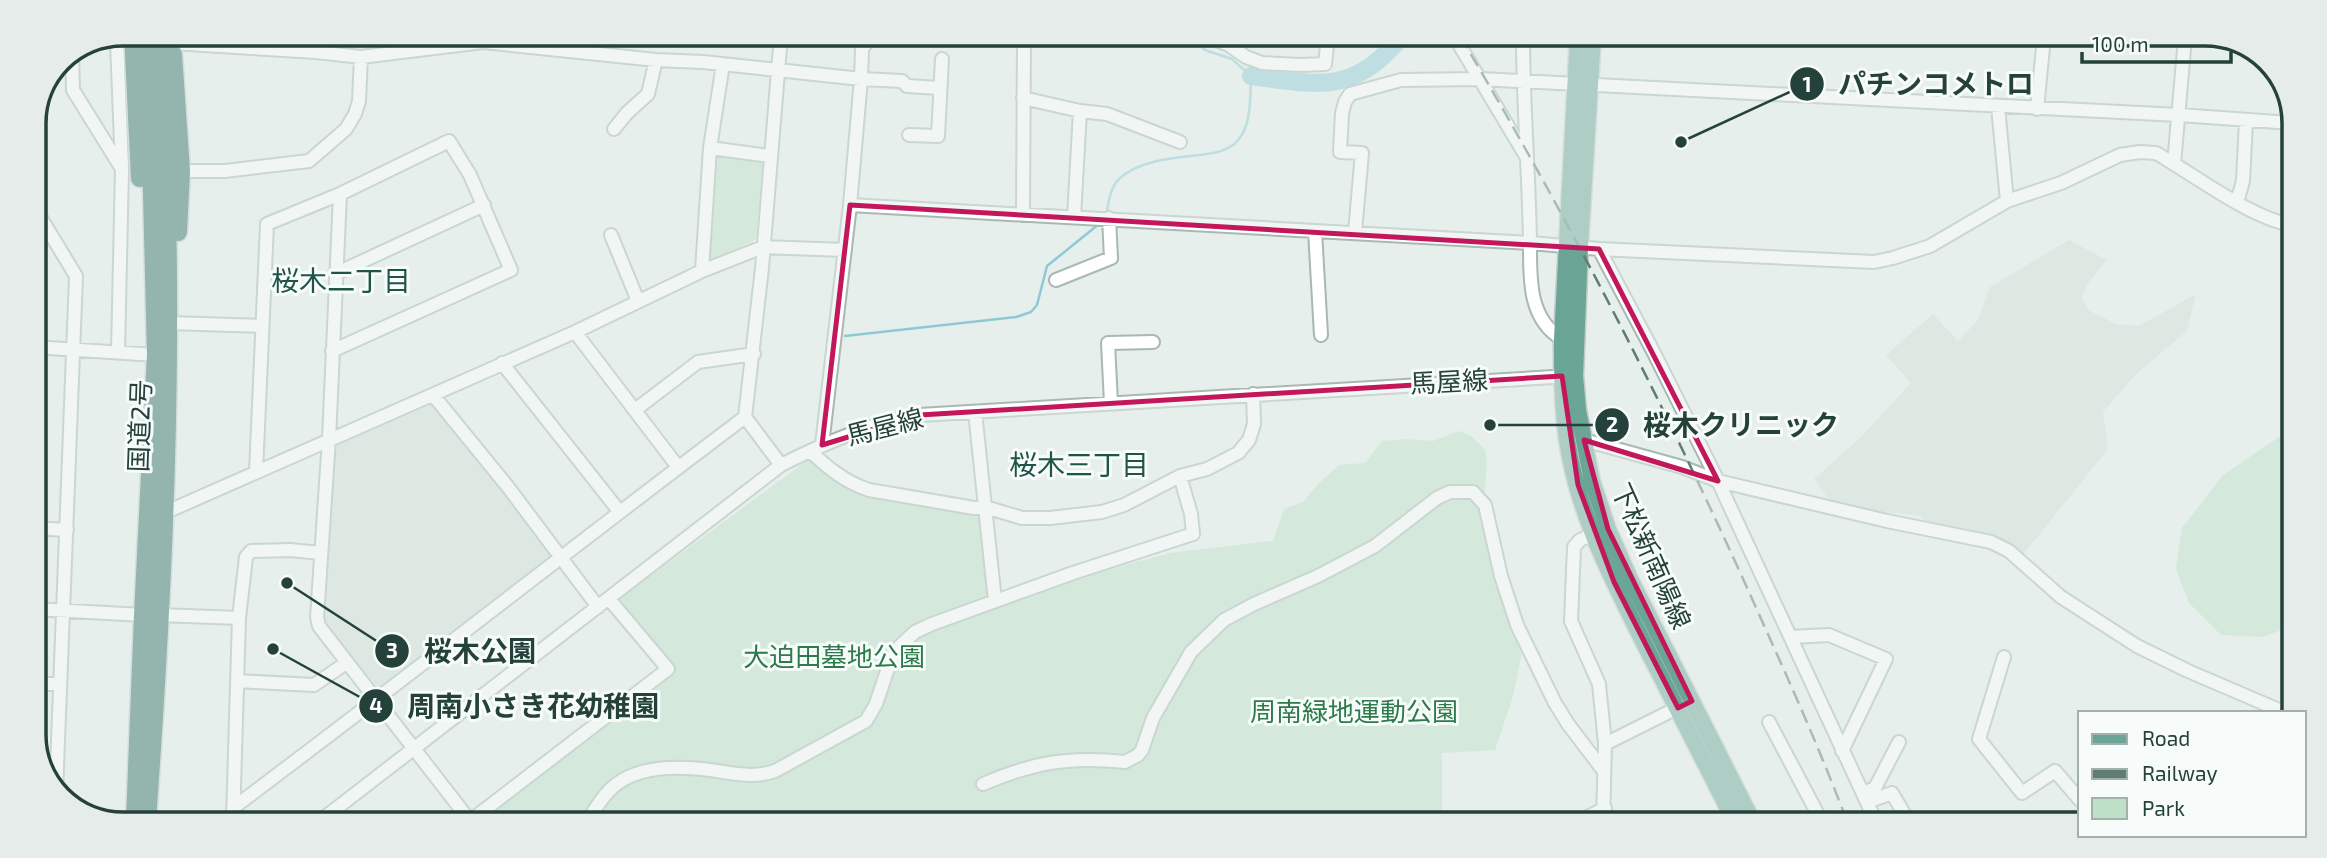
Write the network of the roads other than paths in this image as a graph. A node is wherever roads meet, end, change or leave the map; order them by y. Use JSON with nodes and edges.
{"nodes":[{"id":1,"x":128,"y":45,"type":"edge"},
{"id":2,"x":129,"y":45,"type":"edge"},
{"id":3,"x":167,"y":45,"type":"edge"},
{"id":4,"x":168,"y":45,"type":"edge"},
{"id":5,"x":252,"y":45,"type":"edge"},
{"id":6,"x":450,"y":45,"type":"edge"},
{"id":7,"x":517,"y":45,"type":"edge"},
{"id":8,"x":574,"y":45,"type":"edge"},
{"id":9,"x":780,"y":45,"type":"edge"},
{"id":10,"x":866,"y":45,"type":"edge"},
{"id":11,"x":1024,"y":45,"type":"edge"},
{"id":12,"x":1230,"y":45,"type":"edge"},
{"id":13,"x":1327,"y":45,"type":"edge"},
{"id":14,"x":1459,"y":45,"type":"edge"},
{"id":15,"x":1524,"y":45,"type":"edge"},
{"id":16,"x":1579,"y":45,"type":"edge"},
{"id":17,"x":1591,"y":45,"type":"edge"},
{"id":18,"x":2042,"y":45,"type":"edge"},
{"id":19,"x":2184,"y":45,"type":"edge"},
{"id":20,"x":574,"y":50,"type":"junction"},
{"id":21,"x":361,"y":57,"type":"junction"},
{"id":22,"x":942,"y":59,"type":"dead end"},
{"id":23,"x":656,"y":60,"type":"junction"},
{"id":24,"x":72,"y":64,"type":"edge"},
{"id":25,"x":723,"y":64,"type":"junction"},
{"id":26,"x":779,"y":70,"type":"junction"},
{"id":27,"x":861,"y":79,"type":"junction"},
{"id":28,"x":1480,"y":79,"type":"junction"},
{"id":29,"x":1523,"y":83,"type":"junction"},
{"id":30,"x":1583,"y":85,"type":"junction"},
{"id":31,"x":939,"y":88,"type":"junction"},
{"id":32,"x":1023,"y":98,"type":"junction"},
{"id":33,"x":1998,"y":107,"type":"junction"},
{"id":34,"x":2037,"y":109,"type":"junction"},
{"id":35,"x":1080,"y":111,"type":"junction"},
{"id":36,"x":2179,"y":115,"type":"junction"},
{"id":37,"x":2246,"y":121,"type":"junction"},
{"id":38,"x":2281,"y":122,"type":"edge"},
{"id":39,"x":614,"y":129,"type":"dead end"},
{"id":40,"x":909,"y":135,"type":"dead end"},
{"id":41,"x":1180,"y":142,"type":"dead end"},
{"id":42,"x":710,"y":148,"type":"junction"},
{"id":43,"x":770,"y":156,"type":"junction"},
{"id":44,"x":1529,"y":161,"type":"junction"},
{"id":45,"x":2174,"y":164,"type":"junction"},
{"id":46,"x":122,"y":169,"type":"junction"},
{"id":47,"x":181,"y":171,"type":"junction"},
{"id":48,"x":340,"y":194,"type":"junction"},
{"id":49,"x":2007,"y":201,"type":"junction"},
{"id":50,"x":2237,"y":202,"type":"junction"},
{"id":51,"x":484,"y":205,"type":"junction"},
{"id":52,"x":850,"y":205,"type":"junction"},
{"id":53,"x":1023,"y":215,"type":"junction"},
{"id":54,"x":1074,"y":217,"type":"junction"},
{"id":55,"x":1110,"y":218,"type":"junction"},
{"id":56,"x":2281,"y":223,"type":"edge"},
{"id":57,"x":45,"y":225,"type":"edge"},
{"id":58,"x":1315,"y":231,"type":"junction"},
{"id":59,"x":1354,"y":232,"type":"junction"},
{"id":60,"x":611,"y":235,"type":"dead end"},
{"id":61,"x":1530,"y":243,"type":"junction"},
{"id":62,"x":1574,"y":246,"type":"junction"},
{"id":63,"x":763,"y":247,"type":"junction"},
{"id":64,"x":1599,"y":249,"type":"junction"},
{"id":65,"x":845,"y":250,"type":"junction"},
{"id":66,"x":702,"y":271,"type":"junction"},
{"id":67,"x":335,"y":274,"type":"junction"},
{"id":68,"x":1056,"y":280,"type":"dead end"},
{"id":69,"x":638,"y":301,"type":"junction"},
{"id":70,"x":164,"y":315,"type":"junction"},
{"id":71,"x":262,"y":326,"type":"junction"},
{"id":72,"x":575,"y":332,"type":"junction"},
{"id":73,"x":1321,"y":335,"type":"dead end"},
{"id":74,"x":1562,"y":339,"type":"junction"},
{"id":75,"x":1153,"y":342,"type":"dead end"},
{"id":76,"x":45,"y":348,"type":"edge"},
{"id":77,"x":73,"y":350,"type":"junction"},
{"id":78,"x":332,"y":351,"type":"junction"},
{"id":79,"x":118,"y":352,"type":"junction"},
{"id":80,"x":754,"y":354,"type":"junction"},
{"id":81,"x":156,"y":355,"type":"junction"},
{"id":82,"x":502,"y":363,"type":"junction"},
{"id":83,"x":1568,"y":376,"type":"junction"},
{"id":84,"x":1253,"y":394,"type":"junction"},
{"id":85,"x":433,"y":395,"type":"junction"},
{"id":86,"x":1111,"y":403,"type":"junction"},
{"id":87,"x":635,"y":410,"type":"junction"},
{"id":88,"x":975,"y":412,"type":"junction"},
{"id":89,"x":746,"y":417,"type":"junction"},
{"id":90,"x":330,"y":439,"type":"junction"},
{"id":91,"x":1584,"y":440,"type":"junction"},
{"id":92,"x":822,"y":444,"type":"junction"},
{"id":93,"x":810,"y":451,"type":"junction"},
{"id":94,"x":781,"y":465,"type":"junction"},
{"id":95,"x":678,"y":467,"type":"junction"},
{"id":96,"x":256,"y":472,"type":"junction"},
{"id":97,"x":1180,"y":475,"type":"junction"},
{"id":98,"x":1718,"y":481,"type":"junction"},
{"id":99,"x":985,"y":507,"type":"junction"},
{"id":100,"x":619,"y":511,"type":"junction"},
{"id":101,"x":164,"y":513,"type":"junction"},
{"id":102,"x":46,"y":529,"type":"edge"},
{"id":103,"x":67,"y":530,"type":"junction"},
{"id":104,"x":1600,"y":532,"type":"junction"},
{"id":105,"x":320,"y":552,"type":"junction"},
{"id":106,"x":560,"y":558,"type":"junction"},
{"id":107,"x":610,"y":598,"type":"junction"},
{"id":108,"x":995,"y":601,"type":"junction"},
{"id":109,"x":598,"y":607,"type":"junction"},
{"id":110,"x":46,"y":610,"type":"edge"},
{"id":111,"x":63,"y":611,"type":"junction"},
{"id":112,"x":151,"y":615,"type":"junction"},
{"id":113,"x":239,"y":618,"type":"junction"},
{"id":114,"x":1791,"y":637,"type":"junction"},
{"id":115,"x":2004,"y":657,"type":"dead end"},
{"id":116,"x":346,"y":663,"type":"junction"},
{"id":117,"x":237,"y":681,"type":"junction"},
{"id":118,"x":46,"y":684,"type":"edge"},
{"id":119,"x":60,"y":684,"type":"junction"},
{"id":120,"x":376,"y":701,"type":"junction"},
{"id":121,"x":1685,"y":704,"type":"junction"},
{"id":122,"x":2281,"y":711,"type":"edge"},
{"id":123,"x":1769,"y":722,"type":"dead end"},
{"id":124,"x":1899,"y":742,"type":"dead end"},
{"id":125,"x":1605,"y":744,"type":"junction"},
{"id":126,"x":414,"y":750,"type":"junction"},
{"id":127,"x":1842,"y":751,"type":"junction"},
{"id":128,"x":1603,"y":771,"type":"junction"},
{"id":129,"x":57,"y":775,"type":"edge"},
{"id":130,"x":983,"y":784,"type":"dead end"},
{"id":131,"x":1865,"y":798,"type":"junction"},
{"id":132,"x":2078,"y":798,"type":"edge"},
{"id":133,"x":1605,"y":808,"type":"junction"},
{"id":134,"x":136,"y":812,"type":"edge"},
{"id":135,"x":148,"y":812,"type":"edge"},
{"id":136,"x":233,"y":812,"type":"edge"},
{"id":137,"x":236,"y":812,"type":"edge"},
{"id":138,"x":332,"y":812,"type":"edge"},
{"id":139,"x":463,"y":812,"type":"edge"},
{"id":140,"x":482,"y":812,"type":"edge"},
{"id":141,"x":594,"y":812,"type":"edge"},
{"id":142,"x":1597,"y":812,"type":"edge"},
{"id":143,"x":1604,"y":812,"type":"edge"},
{"id":144,"x":1731,"y":812,"type":"edge"},
{"id":145,"x":1747,"y":812,"type":"edge"},
{"id":146,"x":1817,"y":812,"type":"edge"},
{"id":147,"x":1871,"y":812,"type":"edge"},
{"id":148,"x":1903,"y":812,"type":"edge"}],
"edges":[{"from":1,"to":46,"type":"street"},
{"from":2,"to":70,"type":"highway"},
{"from":3,"to":70,"type":"highway","name":"国道2号"},
{"from":4,"to":47,"type":"highway"},
{"from":5,"to":21,"type":"street"},
{"from":6,"to":21,"type":"street"},
{"from":7,"to":20,"type":"street"},
{"from":8,"to":20,"type":"street"},
{"from":9,"to":26,"type":"street"},
{"from":10,"to":27,"type":"street"},
{"from":11,"to":32,"type":"street"},
{"from":12,"to":13,"type":"street"},
{"from":14,"to":28,"type":"street"},
{"from":15,"to":29,"type":"street"},
{"from":16,"to":30,"type":"main road","name":"下松新南陽線"},
{"from":17,"to":30,"type":"main road","name":"下松新南陽線"},
{"from":18,"to":34,"type":"street"},
{"from":19,"to":36,"type":"street"},
{"from":20,"to":23,"type":"street"},
{"from":21,"to":47,"type":"street"},
{"from":22,"to":31,"type":"street"},
{"from":23,"to":25,"type":"street"},
{"from":23,"to":39,"type":"street"},
{"from":24,"to":46,"type":"street"},
{"from":25,"to":26,"type":"street"},
{"from":25,"to":42,"type":"street"},
{"from":26,"to":27,"type":"street"},
{"from":26,"to":43,"type":"street"},
{"from":27,"to":31,"type":"street"},
{"from":27,"to":52,"type":"street"},
{"from":28,"to":29,"type":"street"},
{"from":28,"to":44,"type":"street"},
{"from":28,"to":59,"type":"street"},
{"from":29,"to":30,"type":"street"},
{"from":29,"to":44,"type":"street"},
{"from":30,"to":33,"type":"street"},
{"from":30,"to":62,"type":"main road","name":"下松新南陽線"},
{"from":31,"to":40,"type":"street"},
{"from":32,"to":35,"type":"street"},
{"from":32,"to":53,"type":"street"},
{"from":33,"to":34,"type":"street"},
{"from":33,"to":49,"type":"street"},
{"from":34,"to":36,"type":"street"},
{"from":35,"to":41,"type":"street"},
{"from":35,"to":54,"type":"street"},
{"from":36,"to":37,"type":"street"},
{"from":36,"to":45,"type":"street"},
{"from":37,"to":38,"type":"street"},
{"from":37,"to":50,"type":"street"},
{"from":42,"to":43,"type":"street"},
{"from":42,"to":66,"type":"street"},
{"from":43,"to":63,"type":"street"},
{"from":44,"to":61,"type":"street"},
{"from":45,"to":49,"type":"street"},
{"from":45,"to":50,"type":"street"},
{"from":46,"to":79,"type":"street"},
{"from":47,"to":70,"type":"highway"},
{"from":48,"to":51,"type":"street"},
{"from":48,"to":67,"type":"street"},
{"from":48,"to":71,"type":"street"},
{"from":49,"to":64,"type":"street"},
{"from":50,"to":56,"type":"street"},
{"from":51,"to":67,"type":"street"},
{"from":51,"to":78,"type":"street"},
{"from":52,"to":53,"type":"street"},
{"from":52,"to":65,"type":"street"},
{"from":53,"to":54,"type":"street"},
{"from":54,"to":55,"type":"street"},
{"from":55,"to":58,"type":"street"},
{"from":55,"to":68,"type":"street"},
{"from":57,"to":77,"type":"street"},
{"from":58,"to":59,"type":"street"},
{"from":58,"to":73,"type":"street"},
{"from":59,"to":61,"type":"street"},
{"from":60,"to":69,"type":"street"},
{"from":61,"to":62,"type":"street"},
{"from":61,"to":74,"type":"street"},
{"from":62,"to":64,"type":"street"},
{"from":62,"to":74,"type":"main road","name":"下松新南陽線"},
{"from":62,"to":83,"type":"main road","name":"下松新南陽線"},
{"from":63,"to":65,"type":"street"},
{"from":63,"to":66,"type":"street"},
{"from":63,"to":80,"type":"street"},
{"from":64,"to":98,"type":"street"},
{"from":65,"to":92,"type":"street"},
{"from":66,"to":69,"type":"street"},
{"from":67,"to":78,"type":"street"},
{"from":69,"to":72,"type":"street"},
{"from":70,"to":71,"type":"street"},
{"from":70,"to":81,"type":"highway","name":"国道2号"},
{"from":70,"to":101,"type":"highway","name":"国道2号"},
{"from":71,"to":96,"type":"street"},
{"from":72,"to":82,"type":"street"},
{"from":72,"to":87,"type":"street"},
{"from":74,"to":83,"type":"main road","name":"下松新南陽線"},
{"from":75,"to":86,"type":"street"},
{"from":76,"to":77,"type":"street"},
{"from":77,"to":79,"type":"street"},
{"from":77,"to":103,"type":"street"},
{"from":78,"to":90,"type":"street"},
{"from":79,"to":81,"type":"street"},
{"from":80,"to":87,"type":"street"},
{"from":80,"to":89,"type":"street"},
{"from":81,"to":112,"type":"highway","name":"国道2号"},
{"from":82,"to":85,"type":"street"},
{"from":82,"to":100,"type":"street"},
{"from":83,"to":84,"type":"street","name":"馬屋線"},
{"from":83,"to":91,"type":"main road","name":"下松新南陽線"},
{"from":83,"to":104,"type":"main road","name":"下松新南陽線"},
{"from":84,"to":86,"type":"street","name":"馬屋線"},
{"from":84,"to":97,"type":"street"},
{"from":85,"to":90,"type":"street"},
{"from":85,"to":106,"type":"street"},
{"from":86,"to":88,"type":"street","name":"馬屋線"},
{"from":87,"to":95,"type":"street"},
{"from":88,"to":92,"type":"street","name":"馬屋線"},
{"from":88,"to":99,"type":"street"},
{"from":89,"to":94,"type":"street"},
{"from":89,"to":95,"type":"street"},
{"from":90,"to":96,"type":"street"},
{"from":90,"to":105,"type":"street"},
{"from":91,"to":98,"type":"street"},
{"from":91,"to":104,"type":"main road","name":"下松新南陽線"},
{"from":92,"to":93,"type":"street","name":"馬屋線"},
{"from":93,"to":94,"type":"street","name":"馬屋線"},
{"from":93,"to":99,"type":"street"},
{"from":94,"to":107,"type":"street","name":"馬屋線"},
{"from":95,"to":100,"type":"street"},
{"from":96,"to":101,"type":"street"},
{"from":97,"to":99,"type":"street"},
{"from":97,"to":108,"type":"street"},
{"from":98,"to":114,"type":"street"},
{"from":98,"to":122,"type":"street"},
{"from":99,"to":108,"type":"street"},
{"from":100,"to":106,"type":"street"},
{"from":101,"to":112,"type":"highway","name":"国道2号"},
{"from":102,"to":103,"type":"street"},
{"from":103,"to":111,"type":"street"},
{"from":104,"to":121,"type":"main road","name":"下松新南陽線"},
{"from":104,"to":125,"type":"street"},
{"from":105,"to":113,"type":"street"},
{"from":105,"to":116,"type":"street"},
{"from":106,"to":109,"type":"street"},
{"from":106,"to":120,"type":"street"},
{"from":107,"to":109,"type":"street","name":"馬屋線"},
{"from":107,"to":140,"type":"street"},
{"from":108,"to":141,"type":"street"},
{"from":109,"to":126,"type":"street","name":"馬屋線"},
{"from":110,"to":111,"type":"street"},
{"from":111,"to":112,"type":"street"},
{"from":111,"to":119,"type":"street"},
{"from":112,"to":113,"type":"street"},
{"from":112,"to":134,"type":"highway","name":"国道2号"},
{"from":112,"to":135,"type":"highway","name":"国道2号"},
{"from":113,"to":117,"type":"street"},
{"from":114,"to":127,"type":"street"},
{"from":114,"to":127,"type":"street"},
{"from":115,"to":132,"type":"street"},
{"from":116,"to":117,"type":"street"},
{"from":116,"to":120,"type":"street"},
{"from":117,"to":136,"type":"street"},
{"from":118,"to":119,"type":"street"},
{"from":119,"to":129,"type":"street"},
{"from":120,"to":126,"type":"street"},
{"from":120,"to":137,"type":"street"},
{"from":121,"to":125,"type":"street"},
{"from":121,"to":144,"type":"main road","name":"下松新南陽線"},
{"from":121,"to":145,"type":"main road","name":"下松新南陽線"},
{"from":123,"to":146,"type":"street"},
{"from":124,"to":131,"type":"street"},
{"from":125,"to":128,"type":"street"},
{"from":126,"to":138,"type":"street","name":"馬屋線"},
{"from":126,"to":139,"type":"street"},
{"from":127,"to":131,"type":"street"},
{"from":128,"to":130,"type":"street"},
{"from":128,"to":133,"type":"street"},
{"from":131,"to":147,"type":"street"},
{"from":131,"to":148,"type":"street"},
{"from":133,"to":142,"type":"street"},
{"from":133,"to":143,"type":"street"}]}
